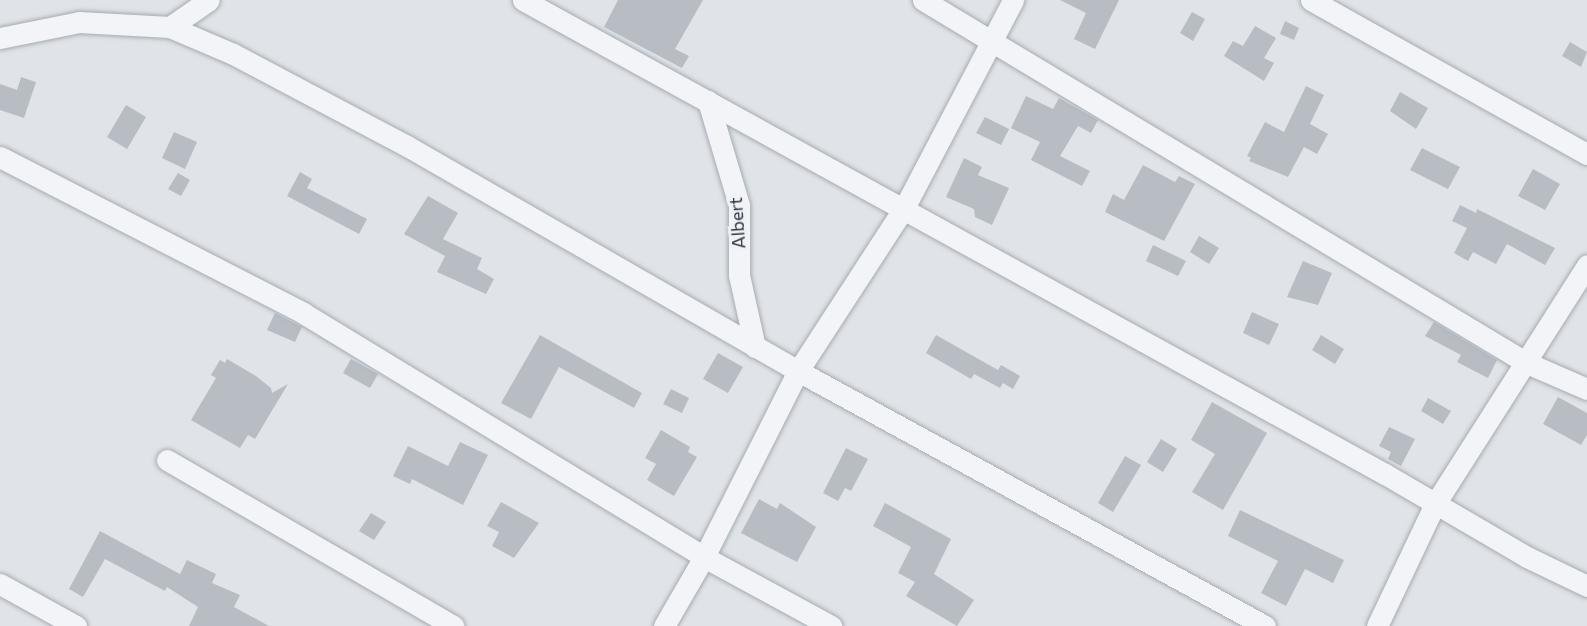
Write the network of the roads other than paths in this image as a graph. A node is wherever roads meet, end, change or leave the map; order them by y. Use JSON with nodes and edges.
{"nodes":[{"id":1,"x":209,"y":0,"type":"edge"},
{"id":2,"x":523,"y":0,"type":"edge"},
{"id":3,"x":923,"y":0,"type":"edge"},
{"id":4,"x":1013,"y":0,"type":"edge"},
{"id":5,"x":1311,"y":0,"type":"edge"},
{"id":6,"x":170,"y":27,"type":"junction"},
{"id":7,"x":0,"y":38,"type":"edge"},
{"id":8,"x":990,"y":40,"type":"junction"},
{"id":9,"x":708,"y":101,"type":"junction"},
{"id":10,"x":1587,"y":154,"type":"edge"},
{"id":11,"x":0,"y":157,"type":"edge"},
{"id":12,"x":904,"y":208,"type":"junction"},
{"id":13,"x":1587,"y":265,"type":"edge"},
{"id":14,"x":755,"y":347,"type":"junction"},
{"id":15,"x":1527,"y":363,"type":"junction"},
{"id":16,"x":798,"y":371,"type":"junction"},
{"id":17,"x":1587,"y":389,"type":"edge"},
{"id":18,"x":167,"y":460,"type":"dead end"},
{"id":19,"x":1435,"y":504,"type":"junction"},
{"id":20,"x":704,"y":557,"type":"junction"},
{"id":21,"x":0,"y":584,"type":"edge"},
{"id":22,"x":1587,"y":586,"type":"edge"},
{"id":23,"x":76,"y":626,"type":"edge"},
{"id":24,"x":453,"y":626,"type":"edge"},
{"id":25,"x":664,"y":626,"type":"edge"},
{"id":26,"x":831,"y":626,"type":"edge"},
{"id":27,"x":1265,"y":626,"type":"edge"},
{"id":28,"x":1377,"y":626,"type":"edge"}],
"edges":[{"from":1,"to":6,"type":"street"},
{"from":2,"to":9,"type":"street"},
{"from":3,"to":8,"type":"street"},
{"from":4,"to":8,"type":"street"},
{"from":5,"to":10,"type":"street"},
{"from":6,"to":7,"type":"street"},
{"from":6,"to":14,"type":"street"},
{"from":8,"to":12,"type":"street"},
{"from":8,"to":15,"type":"street"},
{"from":9,"to":12,"type":"street"},
{"from":9,"to":14,"type":"street","name":"Albert"},
{"from":11,"to":20,"type":"street"},
{"from":12,"to":16,"type":"street"},
{"from":12,"to":19,"type":"street"},
{"from":13,"to":15,"type":"street"},
{"from":14,"to":16,"type":"street"},
{"from":15,"to":17,"type":"street"},
{"from":15,"to":19,"type":"street"},
{"from":16,"to":20,"type":"street"},
{"from":16,"to":27,"type":"street"},
{"from":18,"to":24,"type":"street"},
{"from":19,"to":22,"type":"street"},
{"from":19,"to":28,"type":"street"},
{"from":20,"to":25,"type":"street"},
{"from":20,"to":26,"type":"street"},
{"from":21,"to":23,"type":"street"}]}
